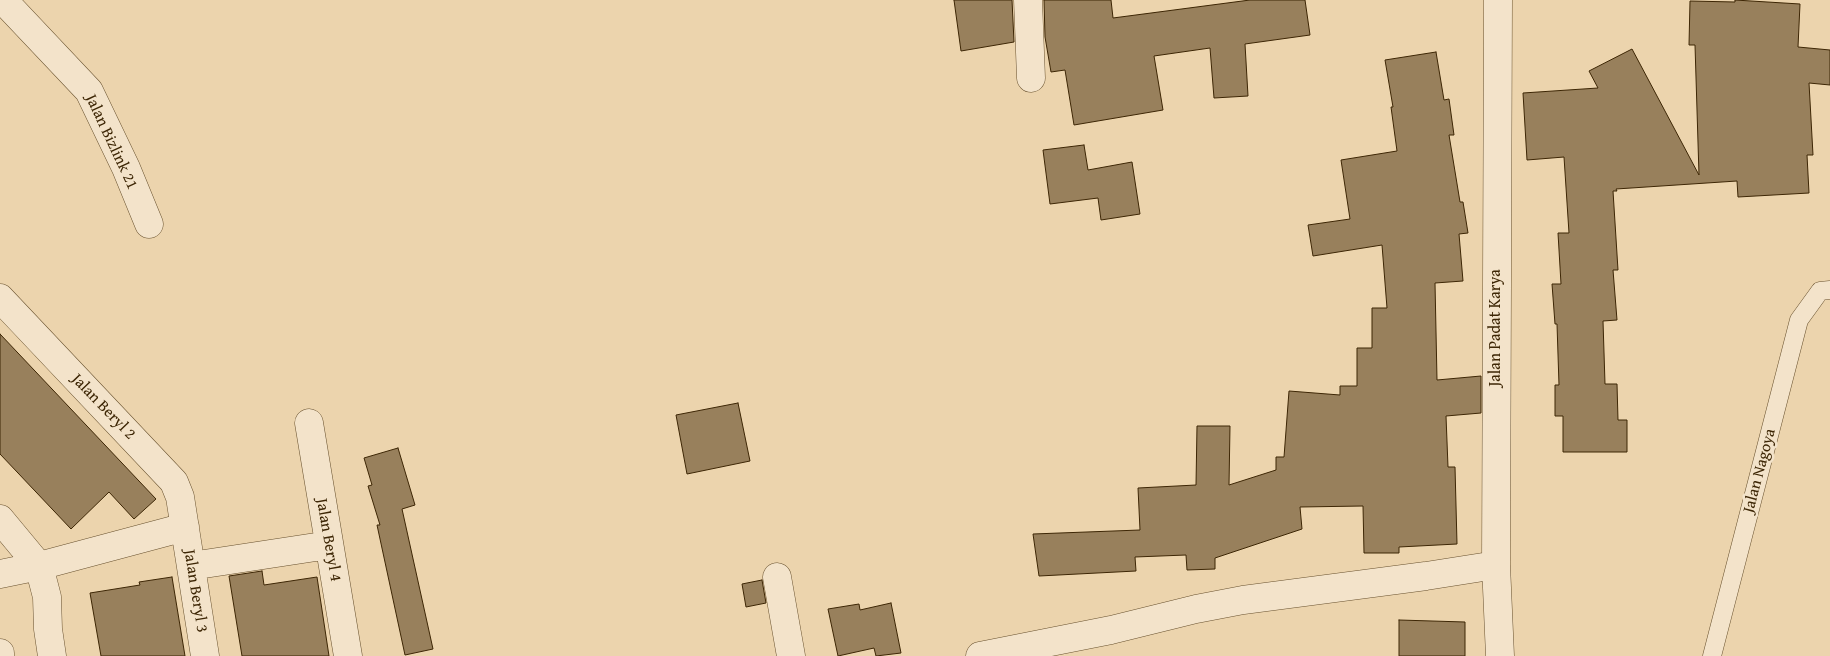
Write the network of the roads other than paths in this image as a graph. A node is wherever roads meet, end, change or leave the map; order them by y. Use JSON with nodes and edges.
{"nodes":[{"id":1,"x":3,"y":0,"type":"edge"},
{"id":2,"x":1028,"y":0,"type":"edge"},
{"id":3,"x":1498,"y":0,"type":"edge"},
{"id":4,"x":1031,"y":78,"type":"dead end"},
{"id":5,"x":148,"y":224,"type":"dead end"},
{"id":6,"x":1825,"y":291,"type":"edge"},
{"id":7,"x":0,"y":298,"type":"edge"},
{"id":8,"x":309,"y":423,"type":"dead end"},
{"id":9,"x":0,"y":519,"type":"edge"},
{"id":10,"x":185,"y":527,"type":"junction"},
{"id":11,"x":329,"y":545,"type":"junction"},
{"id":12,"x":1496,"y":565,"type":"junction"},
{"id":13,"x":191,"y":566,"type":"junction"},
{"id":14,"x":20,"y":570,"type":"edge"},
{"id":15,"x":776,"y":577,"type":"dead end"},
{"id":16,"x":52,"y":656,"type":"edge"},
{"id":17,"x":205,"y":656,"type":"edge"},
{"id":18,"x":348,"y":656,"type":"edge"},
{"id":19,"x":791,"y":656,"type":"edge"},
{"id":20,"x":980,"y":656,"type":"edge"},
{"id":21,"x":1500,"y":656,"type":"edge"},
{"id":22,"x":1712,"y":656,"type":"edge"}],
"edges":[{"from":1,"to":5,"type":"street","name":"Jalan Bizlink 21"},
{"from":2,"to":4,"type":"street"},
{"from":3,"to":12,"type":"street","name":"Jalan Padat Karya"},
{"from":6,"to":22,"type":"lane","name":"Jalan Nagoya"},
{"from":7,"to":10,"type":"street","name":"Jalan Beryl 2"},
{"from":8,"to":11,"type":"street","name":"Jalan Beryl 4"},
{"from":9,"to":14,"type":"street"},
{"from":10,"to":13,"type":"street","name":"Jalan Beryl 3"},
{"from":10,"to":14,"type":"street"},
{"from":11,"to":13,"type":"street"},
{"from":11,"to":18,"type":"street","name":"Jalan Beryl 4"},
{"from":12,"to":20,"type":"street"},
{"from":12,"to":21,"type":"street","name":"Jalan Padat Karya"},
{"from":13,"to":17,"type":"street","name":"Jalan Beryl 3"},
{"from":14,"to":16,"type":"street"},
{"from":15,"to":19,"type":"street"}]}
